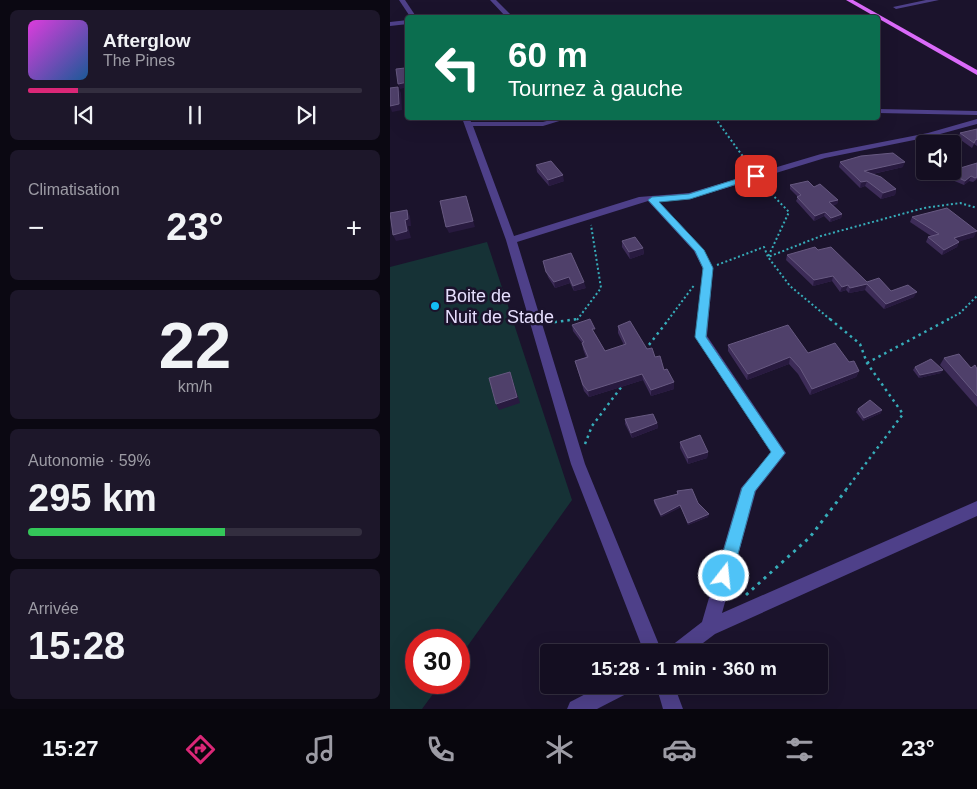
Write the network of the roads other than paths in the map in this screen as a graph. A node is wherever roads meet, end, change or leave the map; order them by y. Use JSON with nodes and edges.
{"nodes":[{"id":1,"x":402,"y":0,"type":"edge"},
{"id":2,"x":493,"y":0,"type":"edge"},
{"id":3,"x":849,"y":0,"type":"edge"},
{"id":4,"x":856,"y":0,"type":"edge"},
{"id":5,"x":936,"y":0,"type":"edge"},
{"id":6,"x":896,"y":7,"type":"dead end"},
{"id":7,"x":412,"y":15,"type":"edge"},
{"id":8,"x":508,"y":15,"type":"edge"},
{"id":9,"x":875,"y":15,"type":"edge"},
{"id":10,"x":880,"y":18,"type":"edge"},
{"id":11,"x":405,"y":22,"type":"edge"},
{"id":12,"x":390,"y":24,"type":"edge"},
{"id":13,"x":977,"y":66,"type":"edge"},
{"id":14,"x":977,"y":73,"type":"edge"},
{"id":15,"x":880,"y":111,"type":"edge"},
{"id":16,"x":977,"y":114,"type":"edge"},
{"id":17,"x":558,"y":120,"type":"edge"},
{"id":18,"x":467,"y":121,"type":"edge"},
{"id":19,"x":977,"y":121,"type":"edge"},
{"id":20,"x":652,"y":200,"type":"junction"},
{"id":21,"x":511,"y":240,"type":"junction"},
{"id":22,"x":977,"y":508,"type":"edge"},
{"id":23,"x":709,"y":628,"type":"junction"},
{"id":24,"x":649,"y":644,"type":"edge"},
{"id":25,"x":688,"y":644,"type":"edge"},
{"id":26,"x":606,"y":694,"type":"edge"},
{"id":27,"x":668,"y":694,"type":"edge"},
{"id":28,"x":577,"y":709,"type":"edge"},
{"id":29,"x":673,"y":709,"type":"edge"}],
"edges":[{"from":1,"to":7,"type":"street"},
{"from":2,"to":8,"type":"street"},
{"from":3,"to":9,"type":"main road"},
{"from":4,"to":13,"type":"main road"},
{"from":5,"to":6,"type":"street"},
{"from":10,"to":14,"type":"main road"},
{"from":11,"to":12,"type":"street"},
{"from":15,"to":16,"type":"street"},
{"from":17,"to":18,"type":"street"},
{"from":18,"to":21,"type":"street"},
{"from":19,"to":20,"type":"street"},
{"from":20,"to":21,"type":"street"},
{"from":20,"to":23,"type":"street"},
{"from":21,"to":24,"type":"street"},
{"from":22,"to":23,"type":"street"},
{"from":23,"to":25,"type":"street"},
{"from":26,"to":28,"type":"street"},
{"from":27,"to":29,"type":"street"}]}
